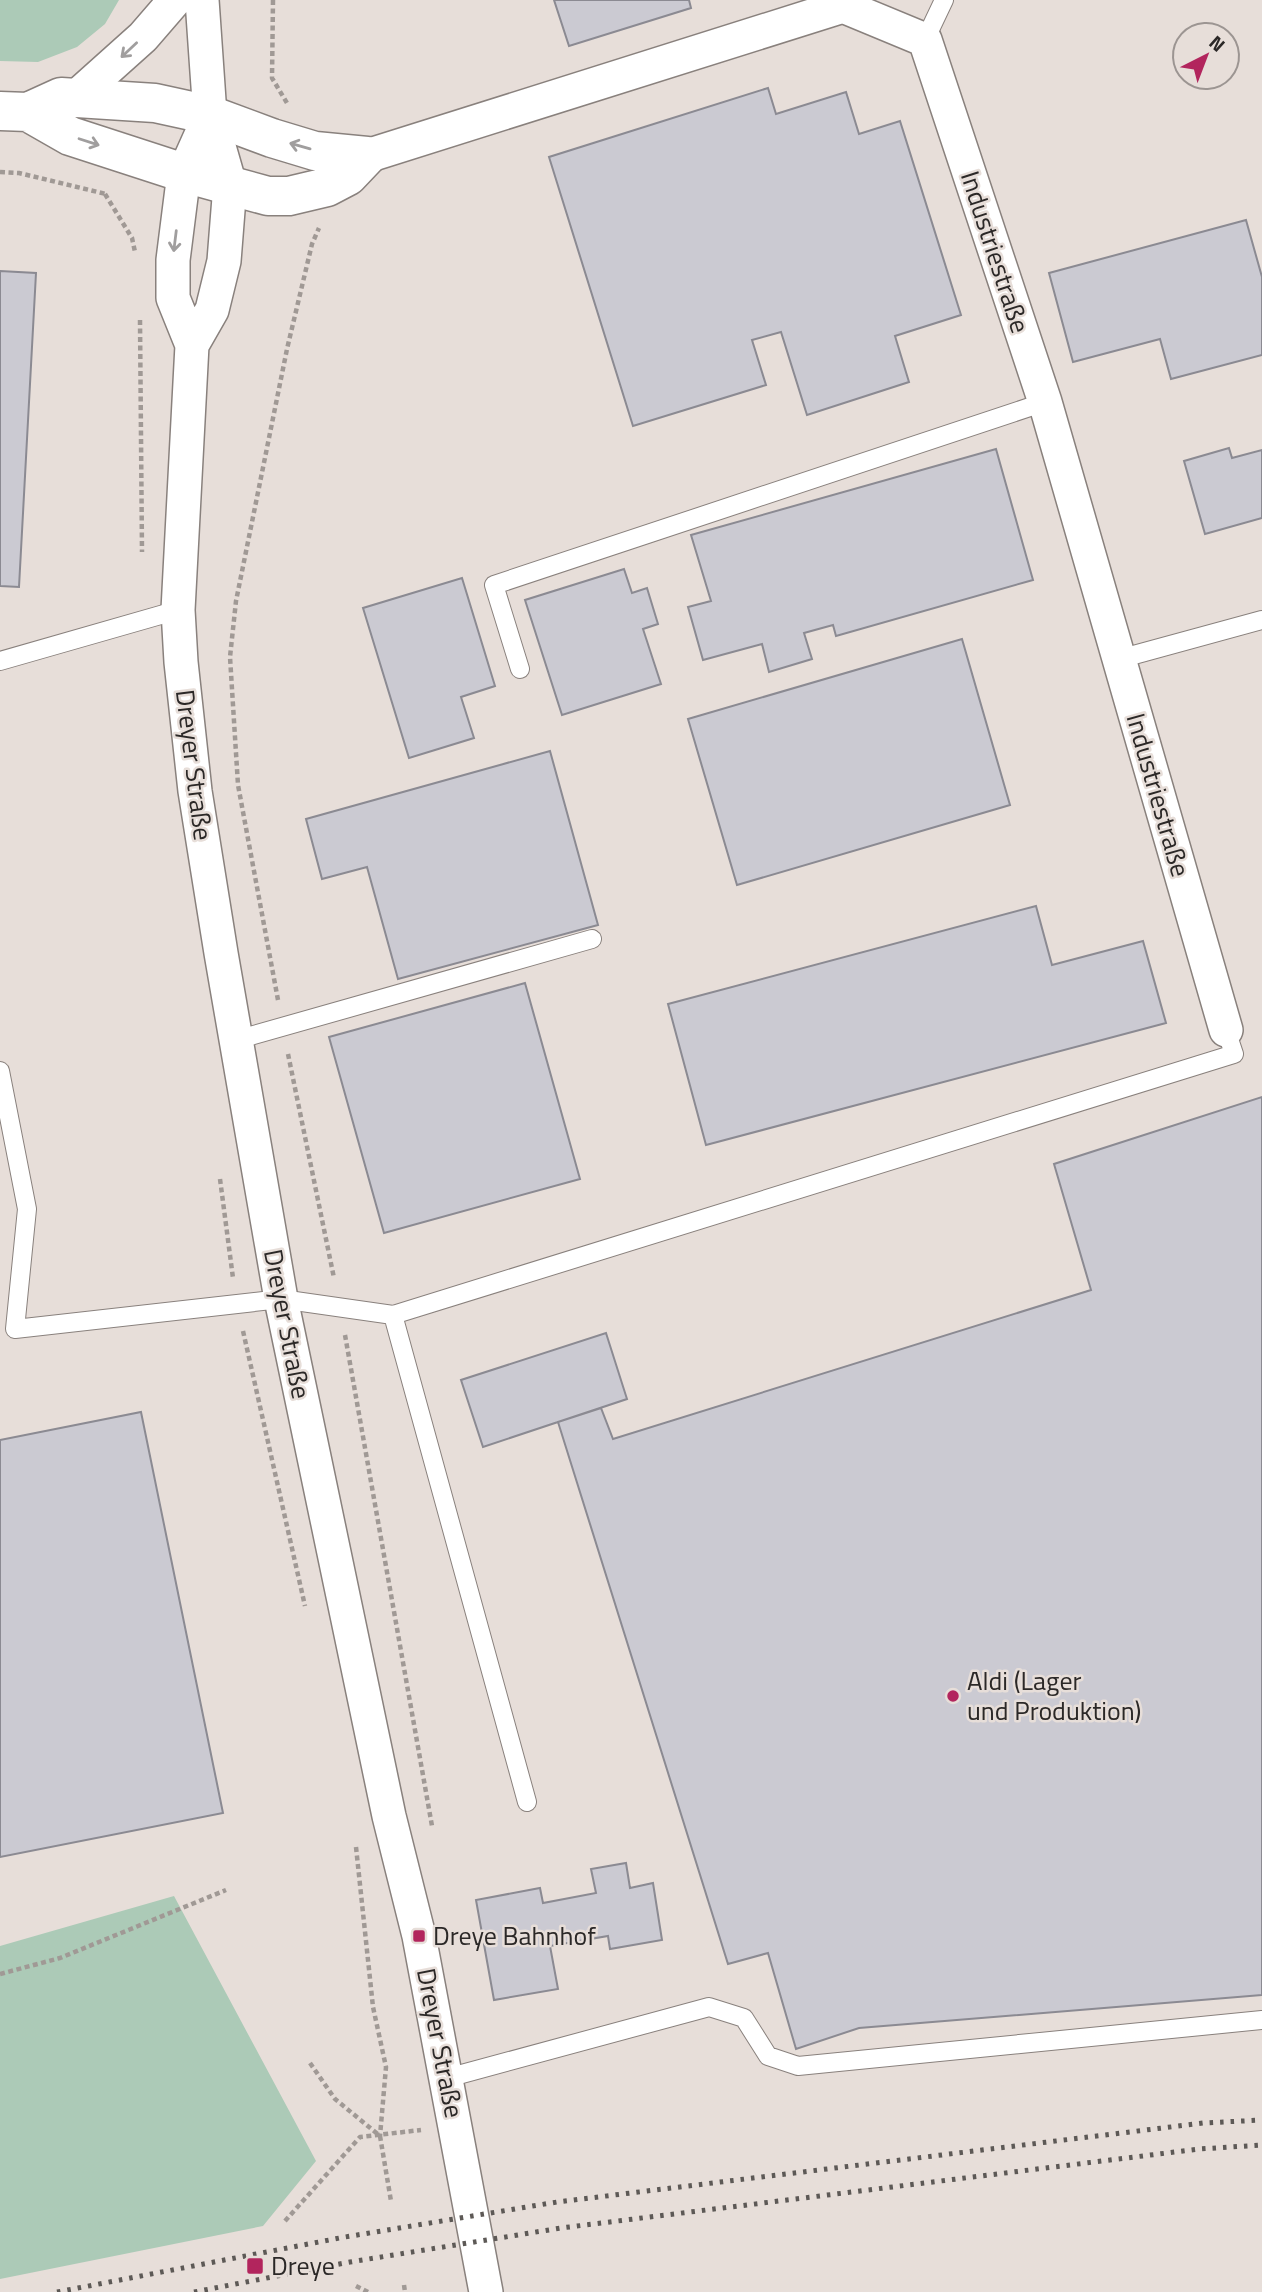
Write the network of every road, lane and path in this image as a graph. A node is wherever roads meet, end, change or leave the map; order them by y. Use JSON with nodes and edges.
{"nodes":[{"id":1,"x":175,"y":0,"type":"edge"},
{"id":2,"x":202,"y":0,"type":"edge"},
{"id":3,"x":944,"y":0,"type":"edge"},
{"id":4,"x":925,"y":40,"type":"junction"},
{"id":5,"x":76,"y":97,"type":"junction"},
{"id":6,"x":14,"y":112,"type":"edge"},
{"id":7,"x":210,"y":115,"type":"junction"},
{"id":8,"x":368,"y":156,"type":"junction"},
{"id":9,"x":184,"y":173,"type":"junction"},
{"id":10,"x":230,"y":185,"type":"junction"},
{"id":11,"x":322,"y":222,"type":"dead end"},
{"id":12,"x":192,"y":345,"type":"junction"},
{"id":13,"x":1045,"y":402,"type":"junction"},
{"id":14,"x":178,"y":610,"type":"junction"},
{"id":15,"x":1262,"y":620,"type":"edge"},
{"id":16,"x":1119,"y":659,"type":"junction"},
{"id":17,"x":0,"y":662,"type":"edge"},
{"id":18,"x":520,"y":669,"type":"dead end"},
{"id":19,"x":592,"y":939,"type":"dead end"},
{"id":20,"x":283,"y":1027,"type":"junction"},
{"id":21,"x":1226,"y":1030,"type":"joint"},
{"id":22,"x":236,"y":1040,"type":"junction"},
{"id":23,"x":0,"y":1071,"type":"edge"},
{"id":24,"x":281,"y":1299,"type":"junction"},
{"id":25,"x":340,"y":1308,"type":"junction"},
{"id":26,"x":393,"y":1315,"type":"junction"},
{"id":27,"x":7,"y":1332,"type":"edge"},
{"id":28,"x":527,"y":1802,"type":"dead end"},
{"id":29,"x":433,"y":1830,"type":"dead end"},
{"id":30,"x":226,"y":1890,"type":"dead end"},
{"id":31,"x":0,"y":1974,"type":"edge"},
{"id":32,"x":1262,"y":2021,"type":"edge"},
{"id":33,"x":310,"y":2063,"type":"dead end"},
{"id":34,"x":447,"y":2078,"type":"junction"},
{"id":35,"x":456,"y":2126,"type":"junction"},
{"id":36,"x":380,"y":2136,"type":"junction"},
{"id":37,"x":391,"y":2201,"type":"dead end"},
{"id":38,"x":285,"y":2221,"type":"dead end"},
{"id":39,"x":356,"y":2286,"type":"dead end"},
{"id":40,"x":368,"y":2292,"type":"edge"},
{"id":41,"x":486,"y":2292,"type":"edge"}],
"edges":[{"from":1,"to":5,"type":"street","one_way":true},
{"from":2,"to":7,"type":"street","name":"Dreyer Straße"},
{"from":3,"to":4,"type":"lane"},
{"from":4,"to":8,"type":"street"},
{"from":4,"to":13,"type":"street","name":"Industriestraße"},
{"from":5,"to":6,"type":"street"},
{"from":5,"to":7,"type":"street"},
{"from":6,"to":9,"type":"street","one_way":true},
{"from":8,"to":7,"type":"street","one_way":true},
{"from":7,"to":9,"type":"street","name":"Dreyer Straße"},
{"from":7,"to":10,"type":"street","name":"Dreyer Straße"},
{"from":8,"to":10,"type":"street"},
{"from":9,"to":10,"type":"street"},
{"from":9,"to":12,"type":"street","name":"Dreyer Straße","one_way":true},
{"from":10,"to":12,"type":"street","name":"Dreyer Straße"},
{"from":11,"to":20,"type":"path"},
{"from":12,"to":14,"type":"street","name":"Dreyer Straße"},
{"from":13,"to":16,"type":"street","name":"Industriestraße"},
{"from":13,"to":18,"type":"lane"},
{"from":14,"to":17,"type":"lane"},
{"from":14,"to":22,"type":"street","name":"Dreyer Straße"},
{"from":15,"to":16,"type":"lane"},
{"from":16,"to":21,"type":"street","name":"Industriestraße"},
{"from":19,"to":20,"type":"lane"},
{"from":20,"to":22,"type":"lane"},
{"from":20,"to":25,"type":"path"},
{"from":21,"to":26,"type":"lane"},
{"from":22,"to":24,"type":"street","name":"Dreyer Straße"},
{"from":23,"to":27,"type":"lane"},
{"from":24,"to":25,"type":"lane"},
{"from":24,"to":27,"type":"lane"},
{"from":24,"to":34,"type":"street","name":"Dreyer Straße"},
{"from":25,"to":26,"type":"lane"},
{"from":25,"to":29,"type":"path"},
{"from":26,"to":28,"type":"lane"},
{"from":30,"to":31,"type":"path"},
{"from":32,"to":34,"type":"lane"},
{"from":33,"to":36,"type":"path"},
{"from":34,"to":35,"type":"street","name":"Dreyer Straße"},
{"from":35,"to":36,"type":"path"},
{"from":35,"to":41,"type":"street","name":"Dreyer Straße"},
{"from":36,"to":37,"type":"path"},
{"from":36,"to":38,"type":"path"},
{"from":39,"to":40,"type":"path"}]}
